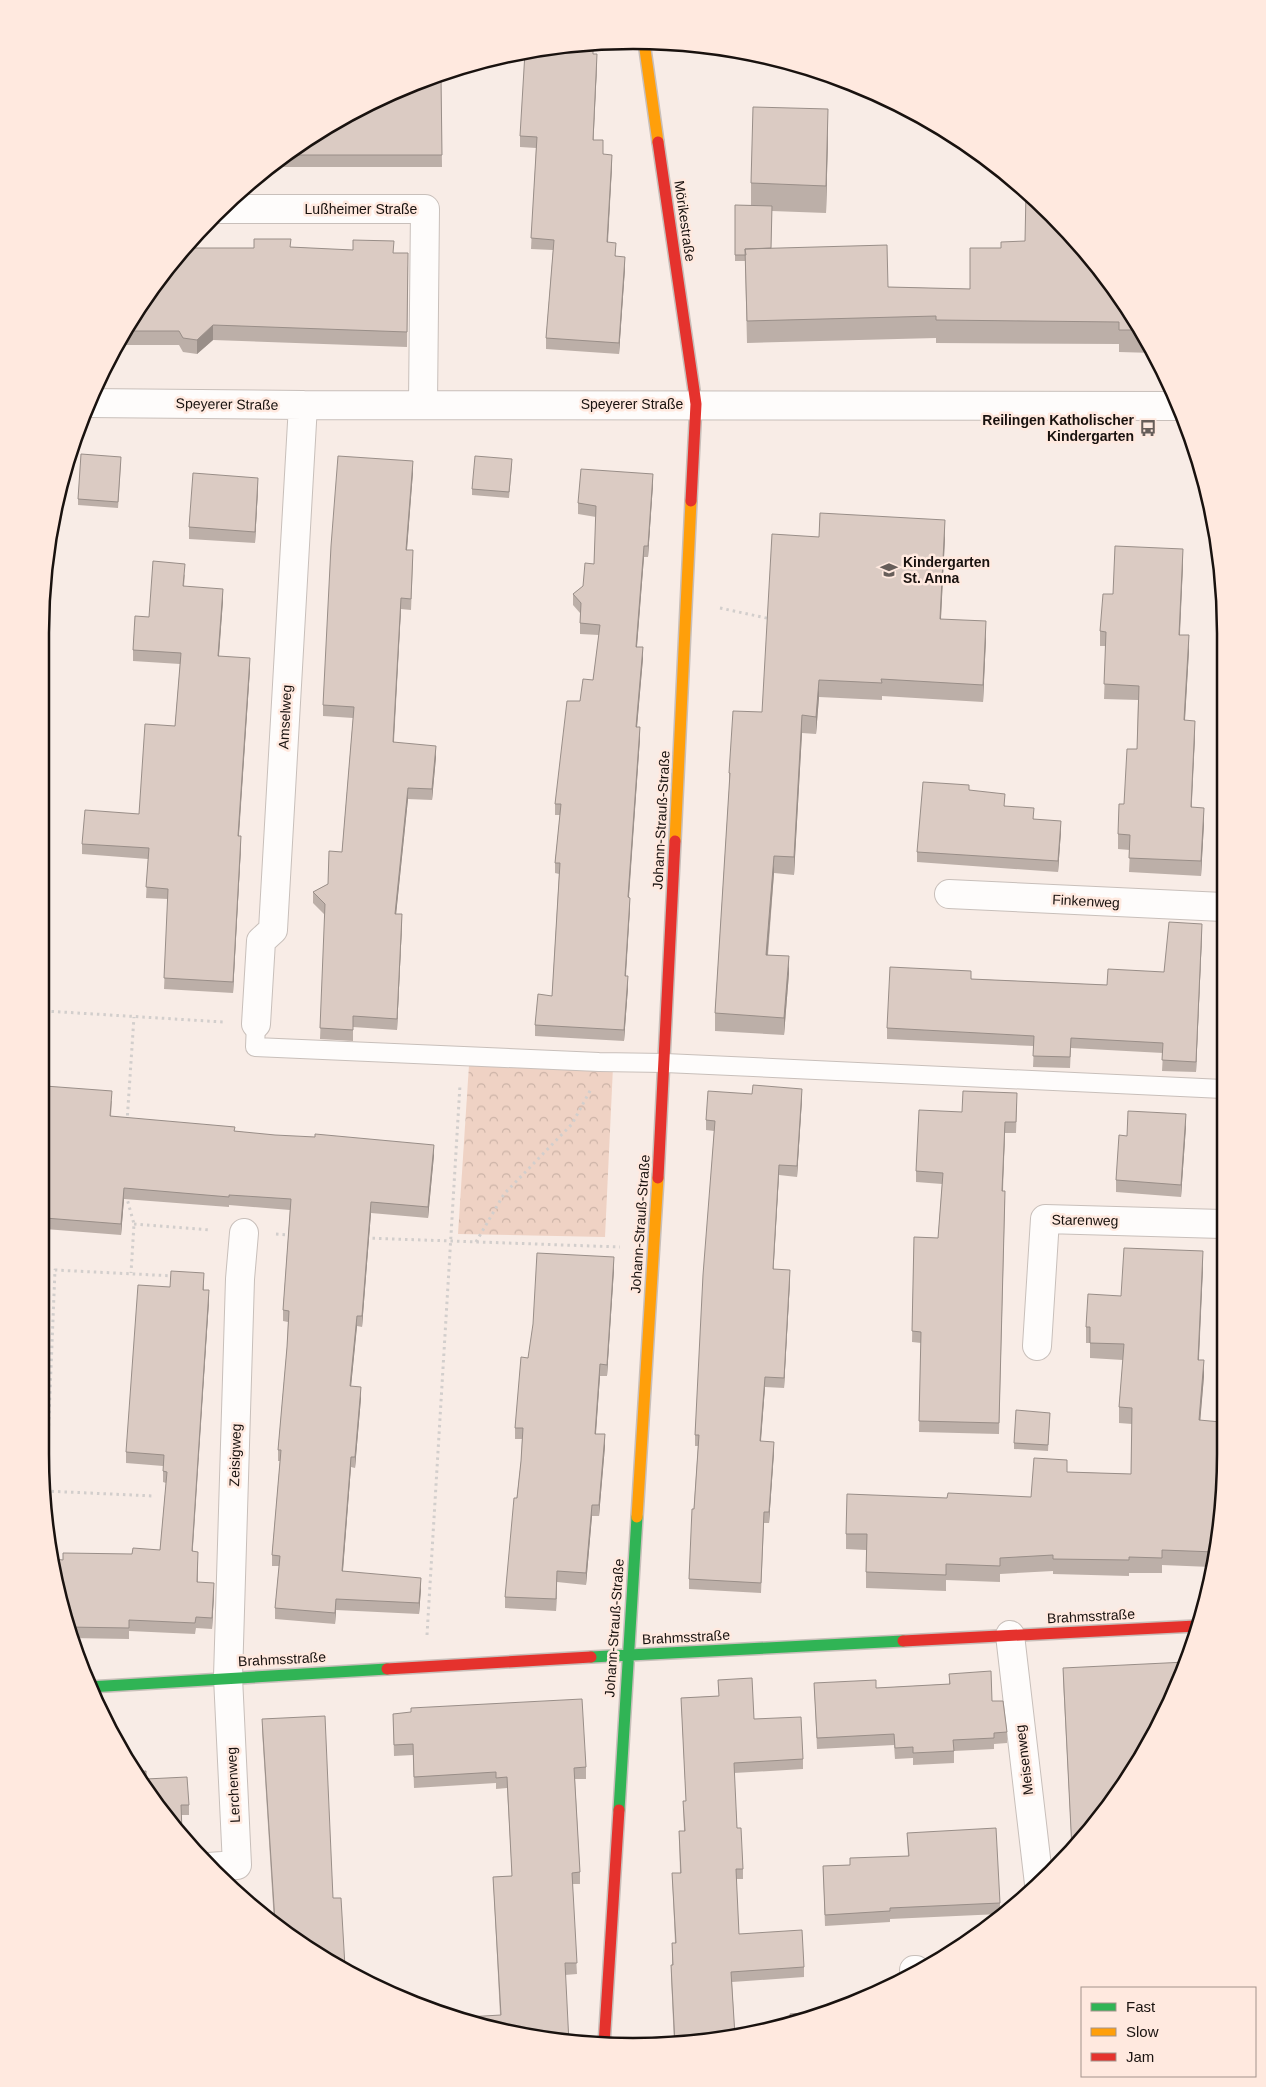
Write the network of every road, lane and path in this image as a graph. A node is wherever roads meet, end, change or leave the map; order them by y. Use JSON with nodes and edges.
{"nodes":[{"id":1,"x":645,"y":49,"type":"edge"},
{"id":2,"x":232,"y":209,"type":"edge"},
{"id":3,"x":96,"y":403,"type":"edge"},
{"id":4,"x":423,"y":404,"type":"junction"},
{"id":5,"x":696,"y":404,"type":"junction"},
{"id":6,"x":303,"y":405,"type":"junction"},
{"id":7,"x":1172,"y":406,"type":"edge"},
{"id":8,"x":687,"y":602,"type":"junction"},
{"id":9,"x":774,"y":619,"type":"edge"},
{"id":10,"x":949,"y":894,"type":"dead end"},
{"id":11,"x":1217,"y":907,"type":"edge"},
{"id":12,"x":49,"y":1011,"type":"edge"},
{"id":13,"x":134,"y":1017,"type":"junction"},
{"id":14,"x":256,"y":1024,"type":"junction"},
{"id":15,"x":462,"y":1057,"type":"junction"},
{"id":16,"x":600,"y":1062,"type":"junction"},
{"id":17,"x":665,"y":1063,"type":"junction"},
{"id":18,"x":1217,"y":1089,"type":"edge"},
{"id":19,"x":127,"y":1125,"type":"edge"},
{"id":20,"x":125,"y":1192,"type":"edge"},
{"id":21,"x":134,"y":1224,"type":"junction"},
{"id":22,"x":1217,"y":1224,"type":"edge"},
{"id":23,"x":244,"y":1233,"type":"junction"},
{"id":24,"x":293,"y":1235,"type":"edge"},
{"id":25,"x":362,"y":1238,"type":"edge"},
{"id":26,"x":450,"y":1242,"type":"junction"},
{"id":27,"x":476,"y":1242,"type":"junction"},
{"id":28,"x":653,"y":1249,"type":"junction"},
{"id":29,"x":131,"y":1273,"type":"junction"},
{"id":30,"x":181,"y":1276,"type":"edge"},
{"id":31,"x":1036,"y":1346,"type":"dead end"},
{"id":32,"x":49,"y":1408,"type":"edge"},
{"id":33,"x":50,"y":1491,"type":"edge"},
{"id":34,"x":154,"y":1496,"type":"dead end"},
{"id":35,"x":1191,"y":1626,"type":"edge"},
{"id":36,"x":1010,"y":1635,"type":"junction"},
{"id":37,"x":628,"y":1655,"type":"junction"},
{"id":38,"x":425,"y":1666,"type":"junction"},
{"id":39,"x":228,"y":1678,"type":"junction"},
{"id":40,"x":97,"y":1686,"type":"edge"},
{"id":41,"x":219,"y":1866,"type":"edge"},
{"id":42,"x":1038,"y":1875,"type":"edge"},
{"id":43,"x":604,"y":2037,"type":"edge"}],
"edges":[{"from":1,"to":5,"type":"street","name":"Mörikestraße"},
{"from":2,"to":4,"type":"street","name":"Lußheimer Straße"},
{"from":3,"to":6,"type":"street","name":"Speyerer Straße"},
{"from":4,"to":5,"type":"street","name":"Speyerer Straße"},
{"from":4,"to":6,"type":"street","name":"Speyerer Straße"},
{"from":5,"to":7,"type":"street","name":"Speyerer Straße"},
{"from":5,"to":8,"type":"street","name":"Johann-Strauß-Straße"},
{"from":6,"to":14,"type":"street","name":"Amselweg"},
{"from":8,"to":9,"type":"path"},
{"from":8,"to":17,"type":"street","name":"Johann-Strauß-Straße"},
{"from":10,"to":11,"type":"street","name":"Finkenweg"},
{"from":12,"to":13,"type":"path"},
{"from":13,"to":14,"type":"path"},
{"from":13,"to":19,"type":"path"},
{"from":14,"to":15,"type":"lane"},
{"from":15,"to":16,"type":"lane"},
{"from":15,"to":26,"type":"path"},
{"from":16,"to":17,"type":"lane"},
{"from":16,"to":27,"type":"path"},
{"from":17,"to":18,"type":"lane"},
{"from":17,"to":28,"type":"street","name":"Johann-Strauß-Straße"},
{"from":20,"to":21,"type":"path"},
{"from":21,"to":23,"type":"path"},
{"from":21,"to":29,"type":"path"},
{"from":22,"to":31,"type":"street","name":"Starenweg"},
{"from":23,"to":24,"type":"path"},
{"from":23,"to":39,"type":"street","name":"Zeisigweg"},
{"from":25,"to":26,"type":"path"},
{"from":26,"to":27,"type":"path"},
{"from":26,"to":38,"type":"path"},
{"from":27,"to":28,"type":"path"},
{"from":28,"to":37,"type":"street","name":"Johann-Strauß-Straße"},
{"from":29,"to":30,"type":"path"},
{"from":29,"to":32,"type":"path"},
{"from":33,"to":34,"type":"path"},
{"from":35,"to":36,"type":"street","name":"Brahmsstraße"},
{"from":36,"to":37,"type":"street","name":"Brahmsstraße"},
{"from":36,"to":42,"type":"street","name":"Meisenweg"},
{"from":37,"to":38,"type":"street","name":"Brahmsstraße"},
{"from":37,"to":43,"type":"street","name":"Johann-Strauß-Straße"},
{"from":38,"to":39,"type":"street","name":"Brahmsstraße"},
{"from":39,"to":40,"type":"street","name":"Brahmsstraße"},
{"from":39,"to":41,"type":"street","name":"Lerchenweg"}]}
